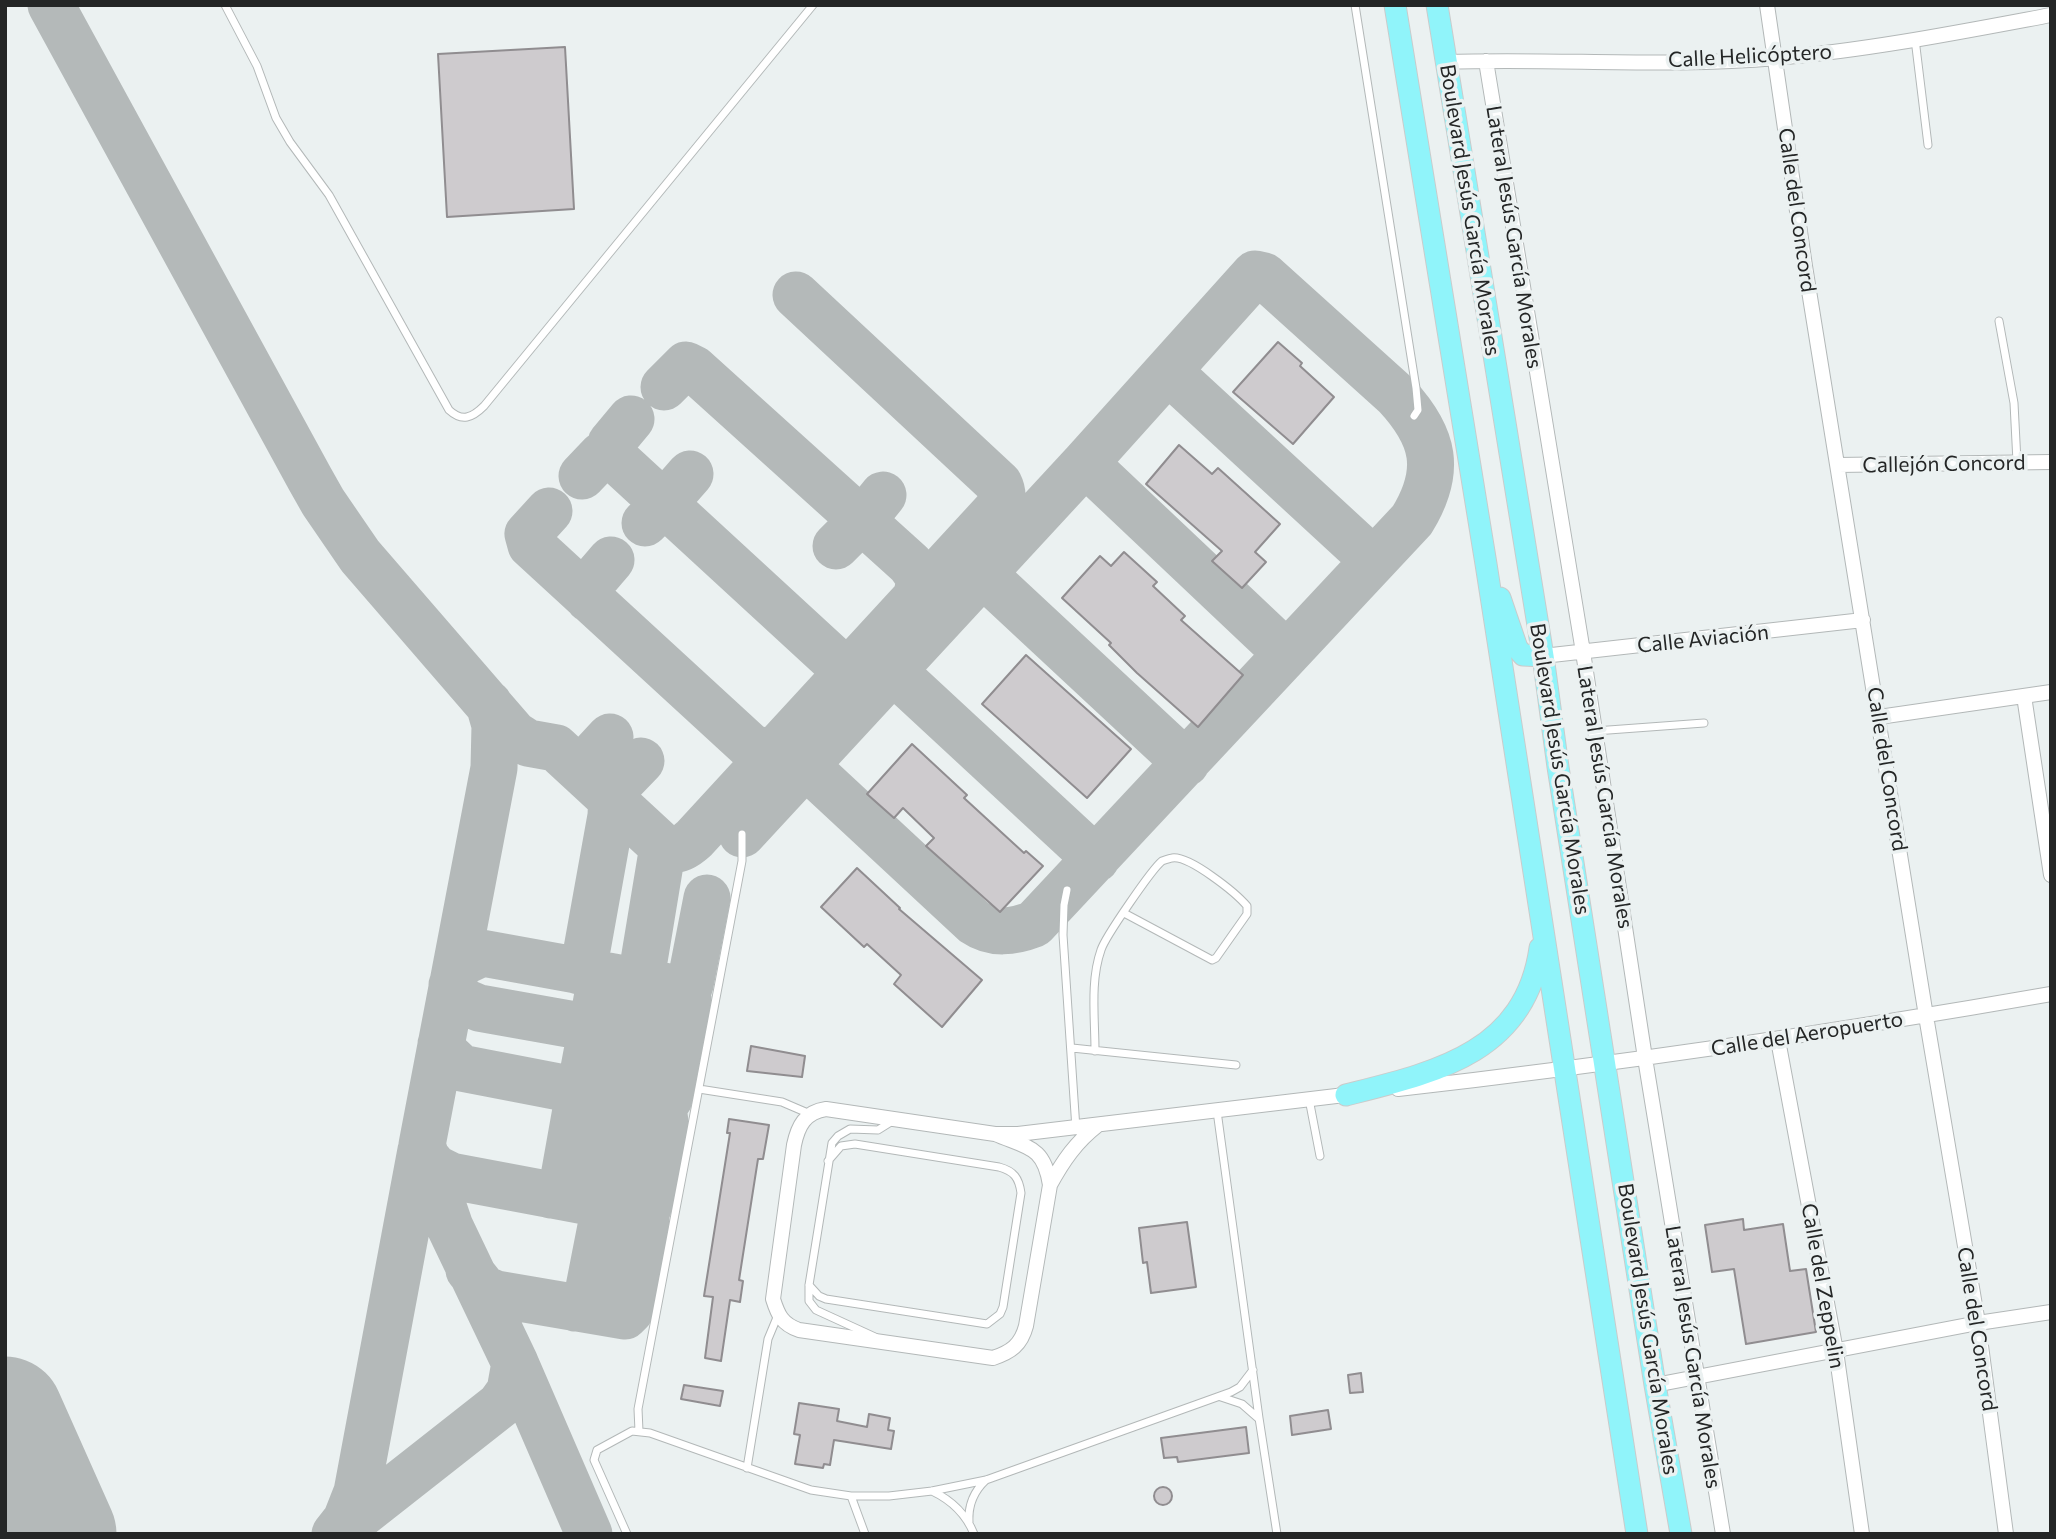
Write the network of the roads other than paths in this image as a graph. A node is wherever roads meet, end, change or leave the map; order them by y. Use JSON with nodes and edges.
{"nodes":[{"id":1,"x":225,"y":5,"type":"edge"},
{"id":2,"x":813,"y":5,"type":"edge"},
{"id":3,"x":1355,"y":5,"type":"edge"},
{"id":4,"x":1395,"y":5,"type":"edge"},
{"id":5,"x":1437,"y":5,"type":"edge"},
{"id":6,"x":1767,"y":5,"type":"edge"},
{"id":7,"x":2051,"y":15,"type":"edge"},
{"id":8,"x":1915,"y":39,"type":"junction"},
{"id":9,"x":1775,"y":58,"type":"junction"},
{"id":10,"x":1486,"y":61,"type":"junction"},
{"id":11,"x":1446,"y":62,"type":"junction"},
{"id":12,"x":1928,"y":145,"type":"dead end"},
{"id":13,"x":1999,"y":321,"type":"dead end"},
{"id":14,"x":1414,"y":416,"type":"dead end"},
{"id":15,"x":2051,"y":462,"type":"edge"},
{"id":16,"x":2017,"y":463,"type":"junction"},
{"id":17,"x":1838,"y":465,"type":"junction"},
{"id":18,"x":1486,"y":564,"type":"junction"},
{"id":19,"x":1863,"y":620,"type":"junction"},
{"id":20,"x":1583,"y":652,"type":"junction"},
{"id":21,"x":1543,"y":656,"type":"junction"},
{"id":22,"x":2051,"y":692,"type":"edge"},
{"id":23,"x":2024,"y":696,"type":"junction"},
{"id":24,"x":1879,"y":717,"type":"junction"},
{"id":25,"x":1704,"y":723,"type":"dead end"},
{"id":26,"x":1595,"y":731,"type":"junction"},
{"id":27,"x":742,"y":834,"type":"dead end"},
{"id":28,"x":2051,"y":875,"type":"edge"},
{"id":29,"x":1067,"y":890,"type":"dead end"},
{"id":30,"x":1540,"y":911,"type":"junction"},
{"id":31,"x":1124,"y":913,"type":"junction"},
{"id":32,"x":2051,"y":994,"type":"edge"},
{"id":33,"x":1926,"y":1016,"type":"junction"},
{"id":34,"x":1778,"y":1040,"type":"junction"},
{"id":35,"x":1072,"y":1048,"type":"junction"},
{"id":36,"x":1095,"y":1051,"type":"junction"},
{"id":37,"x":1645,"y":1058,"type":"junction"},
{"id":38,"x":1606,"y":1063,"type":"junction"},
{"id":39,"x":1236,"y":1065,"type":"dead end"},
{"id":40,"x":1563,"y":1070,"type":"junction"},
{"id":41,"x":699,"y":1089,"type":"junction"},
{"id":42,"x":1346,"y":1095,"type":"junction"},
{"id":43,"x":1309,"y":1099,"type":"junction"},
{"id":44,"x":1217,"y":1111,"type":"junction"},
{"id":45,"x":810,"y":1114,"type":"junction"},
{"id":46,"x":894,"y":1119,"type":"junction"},
{"id":47,"x":995,"y":1134,"type":"junction"},
{"id":48,"x":1077,"y":1134,"type":"junction"},
{"id":49,"x":1320,"y":1156,"type":"dead end"},
{"id":50,"x":828,"y":1161,"type":"junction"},
{"id":51,"x":1050,"y":1185,"type":"junction"},
{"id":52,"x":809,"y":1285,"type":"junction"},
{"id":53,"x":2051,"y":1312,"type":"edge"},
{"id":54,"x":778,"y":1315,"type":"junction"},
{"id":55,"x":1978,"y":1323,"type":"junction"},
{"id":56,"x":887,"y":1343,"type":"junction"},
{"id":57,"x":1836,"y":1350,"type":"junction"},
{"id":58,"x":1253,"y":1370,"type":"junction"},
{"id":59,"x":1696,"y":1378,"type":"junction"},
{"id":60,"x":1655,"y":1385,"type":"junction"},
{"id":61,"x":1220,"y":1397,"type":"junction"},
{"id":62,"x":1259,"y":1419,"type":"junction"},
{"id":63,"x":639,"y":1431,"type":"junction"},
{"id":64,"x":747,"y":1468,"type":"junction"},
{"id":65,"x":986,"y":1480,"type":"junction"},
{"id":66,"x":932,"y":1491,"type":"junction"},
{"id":67,"x":850,"y":1496,"type":"junction"},
{"id":68,"x":969,"y":1522,"type":"junction"},
{"id":69,"x":627,"y":1534,"type":"edge"},
{"id":70,"x":865,"y":1534,"type":"edge"},
{"id":71,"x":974,"y":1534,"type":"edge"},
{"id":72,"x":1277,"y":1534,"type":"edge"},
{"id":73,"x":1637,"y":1534,"type":"edge"},
{"id":74,"x":1681,"y":1534,"type":"edge"},
{"id":75,"x":1723,"y":1534,"type":"edge"},
{"id":76,"x":1862,"y":1534,"type":"edge"},
{"id":77,"x":2006,"y":1534,"type":"edge"}],
"edges":[{"from":1,"to":2,"type":"lane"},
{"from":3,"to":14,"type":"lane"},
{"from":4,"to":18,"type":"main road","name":"Boulevard Jesús García Morales"},
{"from":5,"to":11,"type":"main road","name":"Boulevard Jesús García Morales"},
{"from":6,"to":9,"type":"street","name":"Calle del Concord"},
{"from":7,"to":8,"type":"street","name":"Calle Helicóptero"},
{"from":8,"to":9,"type":"street","name":"Calle Helicóptero"},
{"from":8,"to":12,"type":"lane"},
{"from":9,"to":10,"type":"street","name":"Calle Helicóptero"},
{"from":9,"to":17,"type":"street","name":"Calle del Concord"},
{"from":10,"to":11,"type":"street","name":"Calle Helicóptero"},
{"from":10,"to":20,"type":"street","name":"Lateral Jesús García Morales"},
{"from":11,"to":21,"type":"main road","name":"Boulevard Jesús García Morales"},
{"from":13,"to":16,"type":"lane"},
{"from":15,"to":16,"type":"street","name":"Callejón Concord"},
{"from":16,"to":17,"type":"street","name":"Callejón Concord"},
{"from":17,"to":19,"type":"street","name":"Calle del Concord"},
{"from":18,"to":21,"type":"main road"},
{"from":18,"to":30,"type":"main road","name":"Boulevard Jesús García Morales"},
{"from":19,"to":20,"type":"street","name":"Calle Aviación"},
{"from":19,"to":24,"type":"street","name":"Calle del Concord"},
{"from":20,"to":21,"type":"street","name":"Calle Aviación"},
{"from":20,"to":26,"type":"street","name":"Lateral Jesús García Morales"},
{"from":21,"to":38,"type":"main road","name":"Boulevard Jesús García Morales"},
{"from":22,"to":23,"type":"street"},
{"from":23,"to":24,"type":"street"},
{"from":23,"to":28,"type":"street"},
{"from":24,"to":33,"type":"street","name":"Calle del Concord"},
{"from":25,"to":26,"type":"lane"},
{"from":26,"to":37,"type":"street","name":"Lateral Jesús García Morales"},
{"from":27,"to":41,"type":"lane"},
{"from":29,"to":35,"type":"lane"},
{"from":30,"to":40,"type":"main road","name":"Boulevard Jesús García Morales"},
{"from":30,"to":42,"type":"main road"},
{"from":31,"to":31,"type":"lane"},
{"from":31,"to":36,"type":"lane"},
{"from":32,"to":33,"type":"street","name":"Calle del Aeropuerto"},
{"from":33,"to":34,"type":"street","name":"Calle del Aeropuerto"},
{"from":33,"to":55,"type":"street","name":"Calle del Concord"},
{"from":34,"to":37,"type":"street","name":"Calle del Aeropuerto"},
{"from":34,"to":57,"type":"street","name":"Calle del Zeppelin"},
{"from":35,"to":36,"type":"lane"},
{"from":35,"to":48,"type":"lane"},
{"from":36,"to":39,"type":"lane"},
{"from":37,"to":38,"type":"street","name":"Calle del Aeropuerto"},
{"from":37,"to":59,"type":"street","name":"Lateral Jesús García Morales"},
{"from":38,"to":40,"type":"street","name":"Calle del Aeropuerto"},
{"from":38,"to":60,"type":"main road","name":"Boulevard Jesús García Morales"},
{"from":40,"to":42,"type":"street","name":"Calle del Aeropuerto"},
{"from":40,"to":73,"type":"main road","name":"Boulevard Jesús García Morales"},
{"from":41,"to":45,"type":"lane"},
{"from":41,"to":63,"type":"lane"},
{"from":42,"to":43,"type":"street","name":"Calle del Aeropuerto"},
{"from":43,"to":44,"type":"street","name":"Calle del Aeropuerto"},
{"from":43,"to":49,"type":"lane"},
{"from":44,"to":48,"type":"street","name":"Calle del Aeropuerto"},
{"from":44,"to":58,"type":"lane"},
{"from":45,"to":46,"type":"street"},
{"from":45,"to":54,"type":"street"},
{"from":46,"to":47,"type":"street"},
{"from":46,"to":50,"type":"lane"},
{"from":47,"to":48,"type":"street"},
{"from":47,"to":51,"type":"street"},
{"from":48,"to":51,"type":"street"},
{"from":50,"to":52,"type":"lane"},
{"from":50,"to":52,"type":"lane"},
{"from":51,"to":56,"type":"street"},
{"from":52,"to":56,"type":"lane"},
{"from":53,"to":55,"type":"street"},
{"from":54,"to":56,"type":"street"},
{"from":54,"to":64,"type":"lane"},
{"from":55,"to":57,"type":"street"},
{"from":55,"to":77,"type":"street","name":"Calle del Concord"},
{"from":57,"to":59,"type":"street"},
{"from":57,"to":76,"type":"street","name":"Calle del Zeppelin"},
{"from":58,"to":61,"type":"lane"},
{"from":58,"to":62,"type":"lane"},
{"from":59,"to":60,"type":"street"},
{"from":59,"to":75,"type":"street","name":"Lateral Jesús García Morales"},
{"from":60,"to":74,"type":"main road","name":"Boulevard Jesús García Morales"},
{"from":61,"to":62,"type":"lane"},
{"from":61,"to":65,"type":"lane"},
{"from":62,"to":72,"type":"lane"},
{"from":63,"to":64,"type":"lane"},
{"from":63,"to":69,"type":"lane"},
{"from":64,"to":67,"type":"lane"},
{"from":65,"to":66,"type":"lane"},
{"from":65,"to":68,"type":"lane"},
{"from":66,"to":67,"type":"lane"},
{"from":66,"to":68,"type":"lane"},
{"from":67,"to":70,"type":"lane"},
{"from":68,"to":71,"type":"lane"}]}
